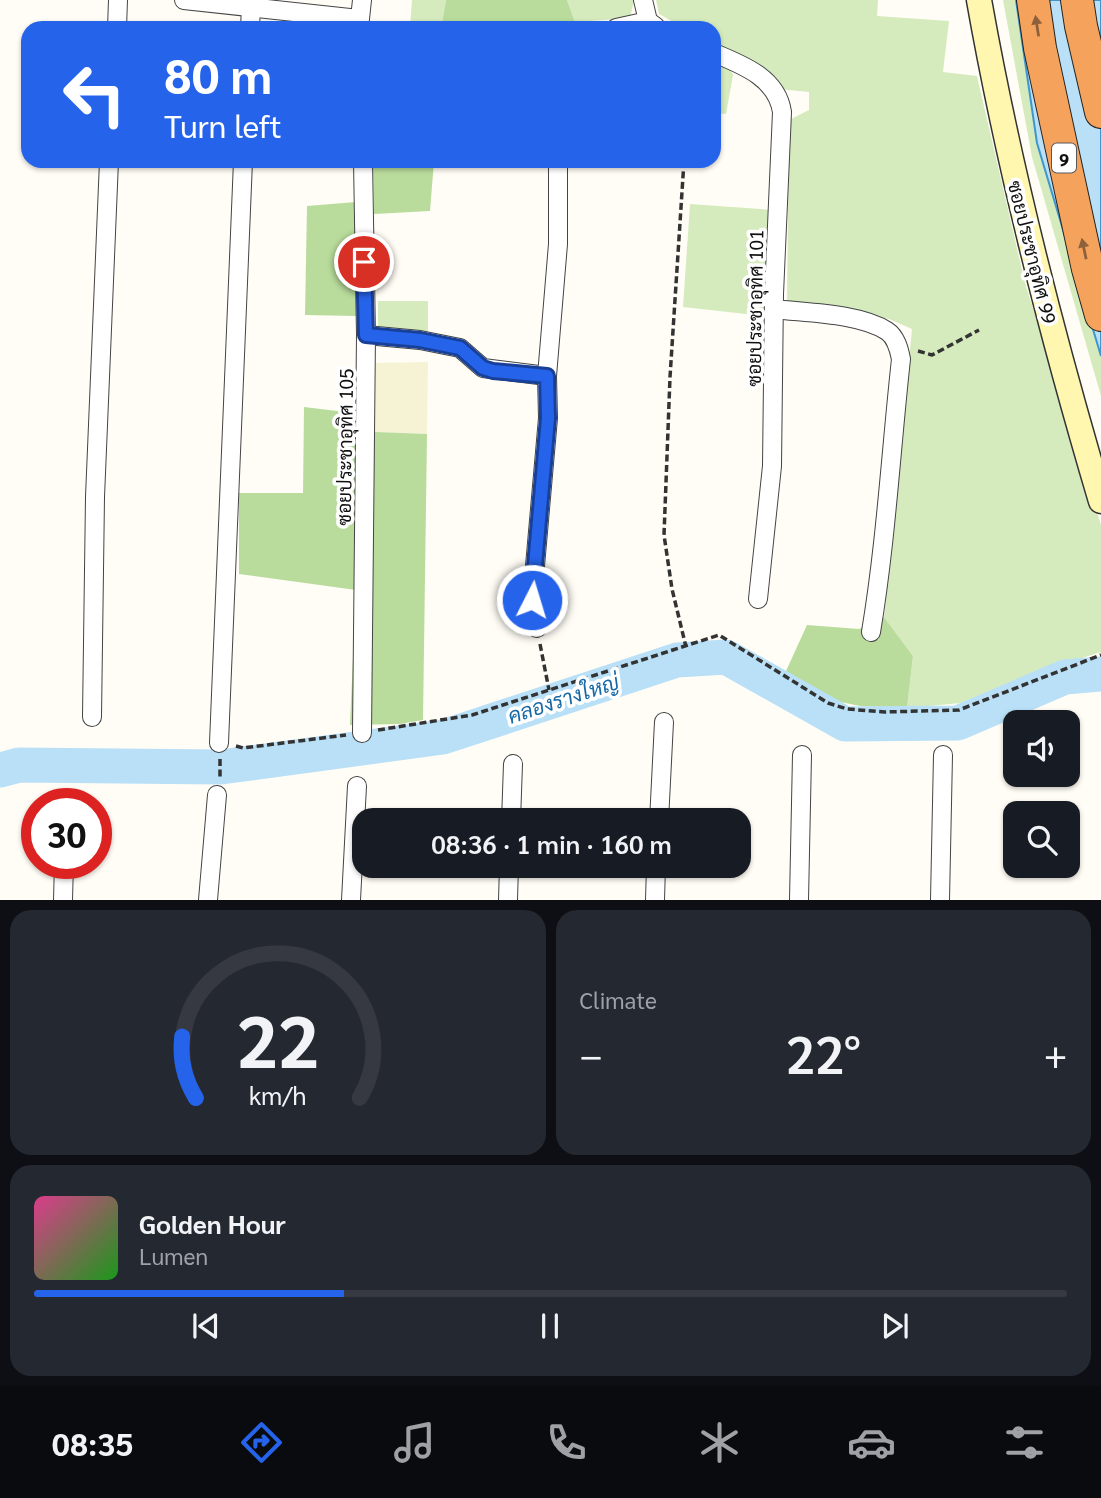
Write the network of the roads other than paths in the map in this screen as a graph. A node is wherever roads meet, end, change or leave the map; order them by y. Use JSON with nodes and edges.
{"nodes":[{"id":1,"x":118,"y":0,"type":"edge"},
{"id":2,"x":184,"y":0,"type":"edge"},
{"id":3,"x":362,"y":0,"type":"edge"},
{"id":4,"x":643,"y":0,"type":"edge"},
{"id":5,"x":979,"y":0,"type":"edge"},
{"id":6,"x":1033,"y":0,"type":"edge"},
{"id":7,"x":1077,"y":0,"type":"edge"},
{"id":8,"x":251,"y":7,"type":"junction"},
{"id":9,"x":117,"y":21,"type":"edge"},
{"id":10,"x":250,"y":21,"type":"edge"},
{"id":11,"x":340,"y":21,"type":"edge"},
{"id":12,"x":359,"y":21,"type":"edge"},
{"id":13,"x":652,"y":21,"type":"edge"},
{"id":14,"x":721,"y":56,"type":"edge"},
{"id":15,"x":1101,"y":112,"type":"edge"},
{"id":16,"x":109,"y":168,"type":"edge"},
{"id":17,"x":243,"y":168,"type":"edge"},
{"id":18,"x":363,"y":168,"type":"edge"},
{"id":19,"x":558,"y":168,"type":"edge"},
{"id":20,"x":774,"y":309,"type":"junction"},
{"id":21,"x":1101,"y":315,"type":"edge"},
{"id":22,"x":366,"y":335,"type":"junction"},
{"id":23,"x":547,"y":376,"type":"junction"},
{"id":24,"x":1101,"y":501,"type":"edge"},
{"id":25,"x":758,"y":599,"type":"dead end"},
{"id":26,"x":537,"y":628,"type":"road end"},
{"id":27,"x":872,"y":632,"type":"dead end"},
{"id":28,"x":92,"y":717,"type":"dead end"},
{"id":29,"x":664,"y":722,"type":"dead end"},
{"id":30,"x":362,"y":733,"type":"road end"},
{"id":31,"x":219,"y":740,"type":"road end"},
{"id":32,"x":802,"y":755,"type":"dead end"},
{"id":33,"x":943,"y":755,"type":"dead end"},
{"id":34,"x":513,"y":764,"type":"dead end"},
{"id":35,"x":357,"y":786,"type":"dead end"},
{"id":36,"x":217,"y":795,"type":"dead end"},
{"id":37,"x":511,"y":808,"type":"edge"},
{"id":38,"x":660,"y":808,"type":"edge"},
{"id":39,"x":509,"y":878,"type":"edge"},
{"id":40,"x":655,"y":878,"type":"edge"},
{"id":41,"x":64,"y":879,"type":"edge"},
{"id":42,"x":63,"y":900,"type":"edge"},
{"id":43,"x":208,"y":900,"type":"edge"},
{"id":44,"x":351,"y":900,"type":"edge"},
{"id":45,"x":508,"y":900,"type":"edge"},
{"id":46,"x":654,"y":900,"type":"edge"},
{"id":47,"x":799,"y":900,"type":"edge"},
{"id":48,"x":940,"y":900,"type":"edge"}],
"edges":[{"from":1,"to":9,"type":"street"},
{"from":2,"to":8,"type":"street"},
{"from":3,"to":12,"type":"street"},
{"from":4,"to":13,"type":"street"},
{"from":5,"to":24,"type":"main road","name":"ซอยประชาอุทิศ 99"},
{"from":21,"to":6,"type":"highway","number":"9","one_way":true},
{"from":7,"to":15,"type":"highway"},
{"from":8,"to":10,"type":"street"},
{"from":8,"to":11,"type":"street"},
{"from":14,"to":20,"type":"street","name":"ซอยประชาอุทิศ 101"},
{"from":16,"to":28,"type":"street"},
{"from":17,"to":31,"type":"street"},
{"from":18,"to":22,"type":"street","name":"ซอยประชาอุทิศ 105"},
{"from":19,"to":23,"type":"street"},
{"from":20,"to":25,"type":"street","name":"ซอยประชาอุทิศ 101"},
{"from":20,"to":27,"type":"street"},
{"from":22,"to":23,"type":"street"},
{"from":22,"to":30,"type":"street","name":"ซอยประชาอุทิศ 105"},
{"from":23,"to":26,"type":"street"},
{"from":29,"to":38,"type":"street"},
{"from":32,"to":47,"type":"street"},
{"from":33,"to":48,"type":"street"},
{"from":34,"to":37,"type":"street"},
{"from":35,"to":44,"type":"street"},
{"from":36,"to":43,"type":"street"},
{"from":39,"to":45,"type":"street"},
{"from":40,"to":46,"type":"street"},
{"from":41,"to":42,"type":"street"}]}
